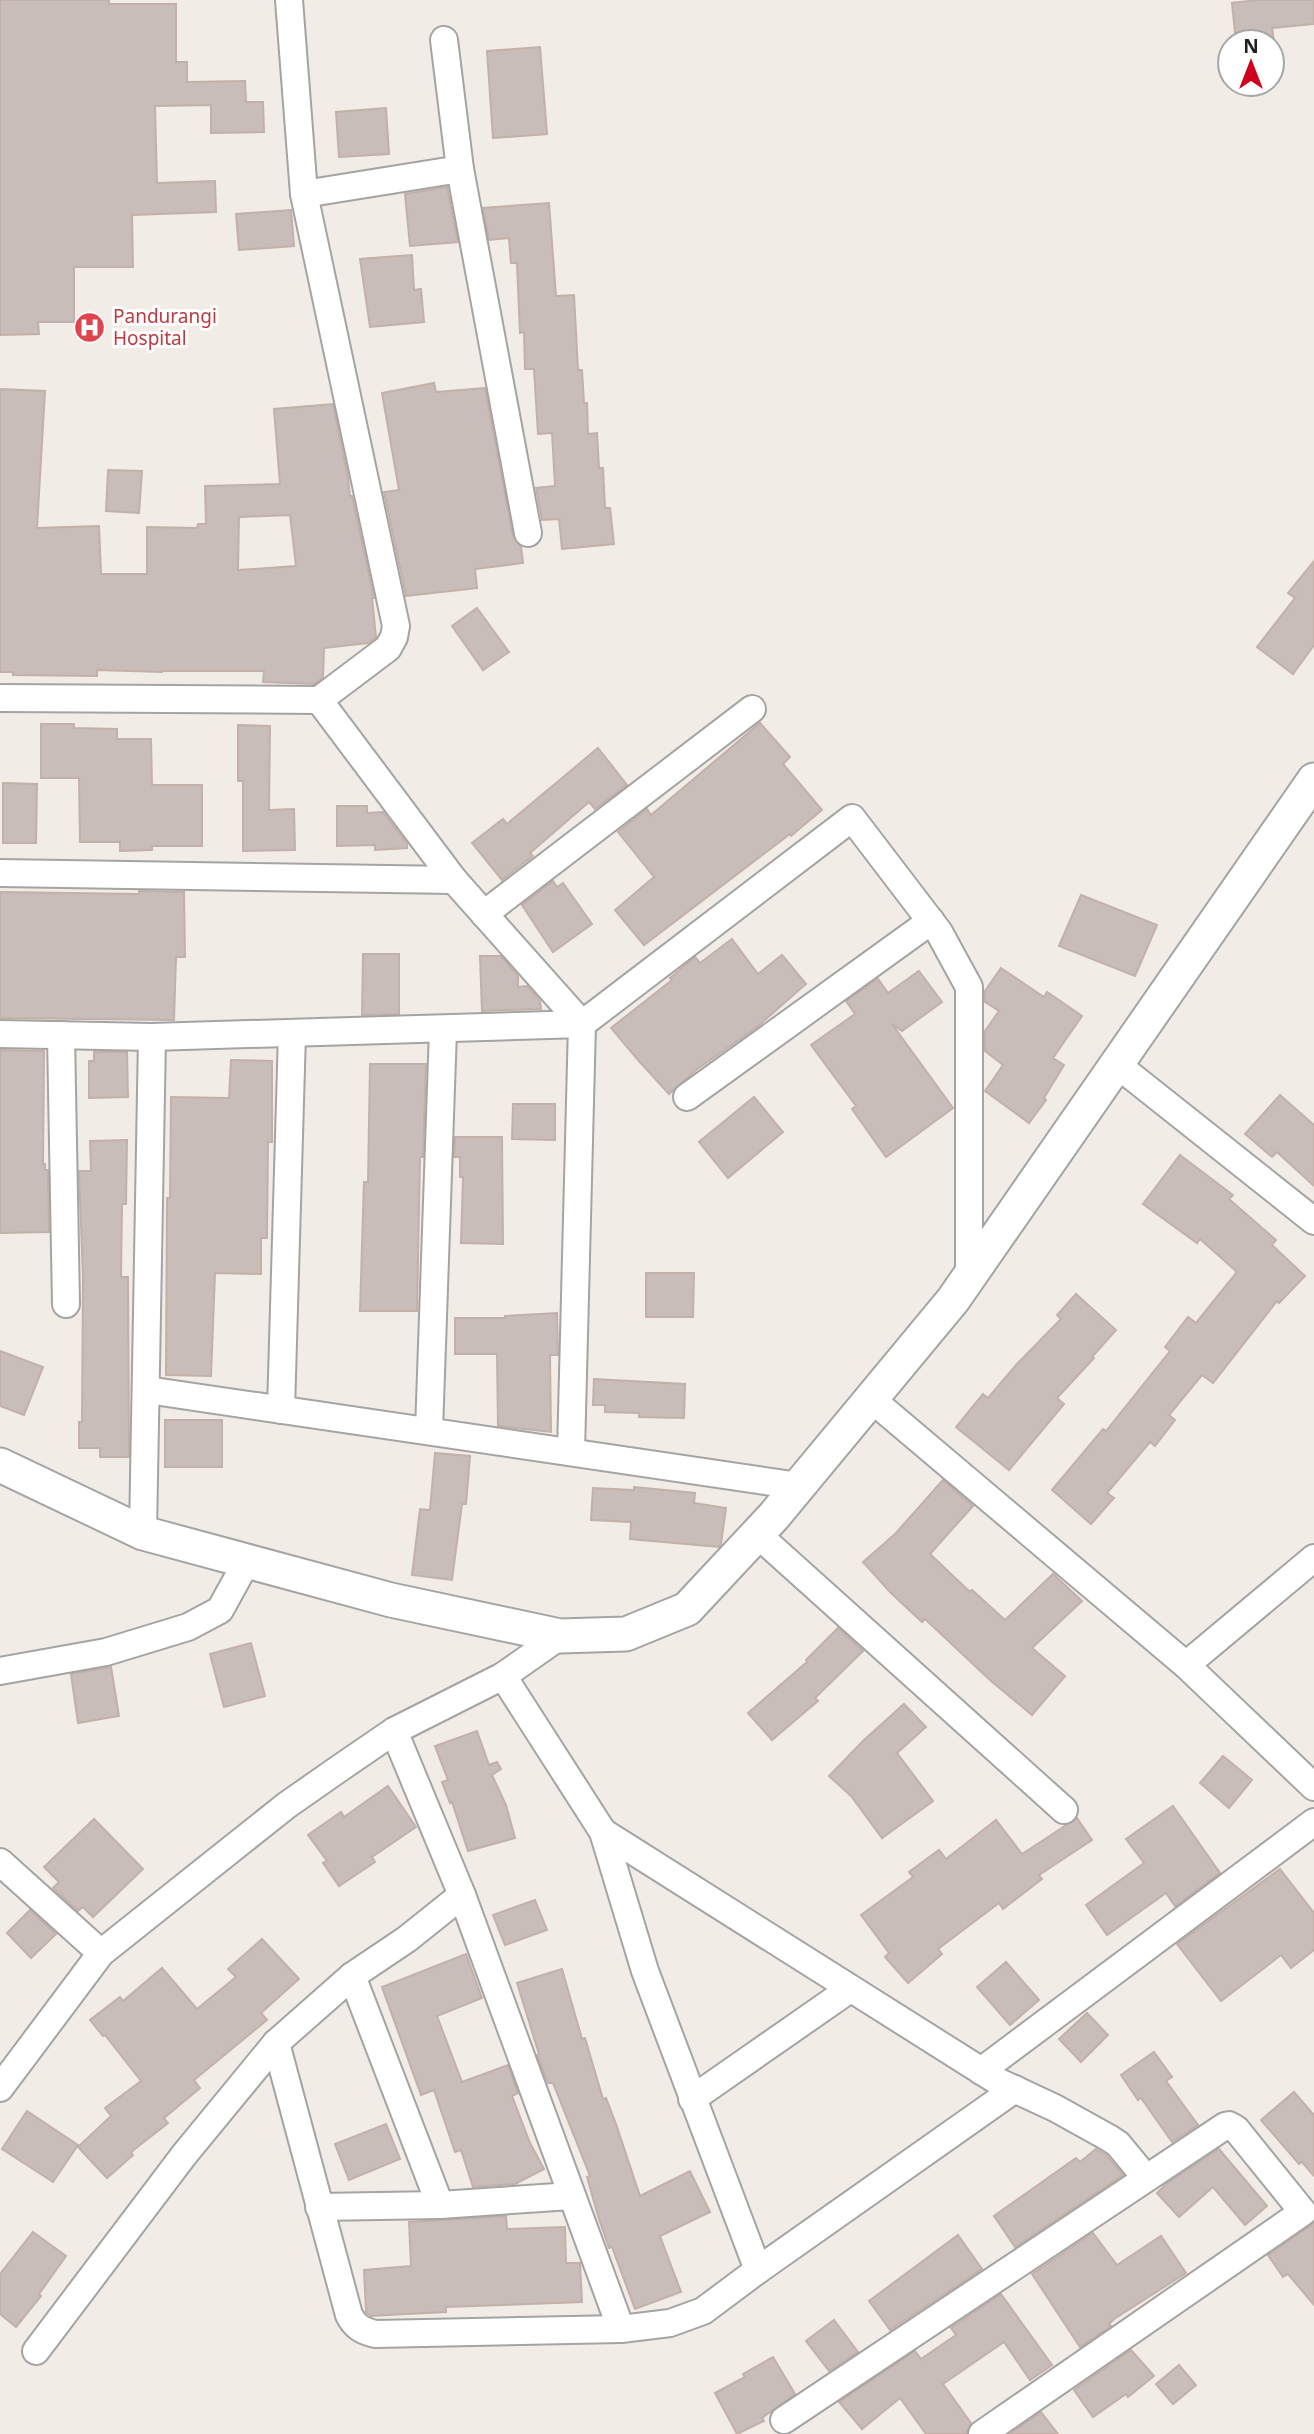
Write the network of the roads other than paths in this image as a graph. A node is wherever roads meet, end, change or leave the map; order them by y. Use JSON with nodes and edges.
{"nodes":[{"id":1,"x":289,"y":0,"type":"edge"},
{"id":2,"x":444,"y":40,"type":"dead end"},
{"id":3,"x":460,"y":169,"type":"junction"},
{"id":4,"x":304,"y":194,"type":"junction"},
{"id":5,"x":528,"y":533,"type":"dead end"},
{"id":6,"x":0,"y":698,"type":"edge"},
{"id":7,"x":318,"y":700,"type":"junction"},
{"id":8,"x":752,"y":709,"type":"dead end"},
{"id":9,"x":1314,"y":780,"type":"edge"},
{"id":10,"x":0,"y":873,"type":"edge"},
{"id":11,"x":454,"y":880,"type":"junction"},
{"id":12,"x":484,"y":914,"type":"junction"},
{"id":13,"x":931,"y":921,"type":"junction"},
{"id":14,"x":582,"y":1024,"type":"junction"},
{"id":15,"x":443,"y":1030,"type":"junction"},
{"id":16,"x":292,"y":1033,"type":"junction"},
{"id":17,"x":0,"y":1034,"type":"edge"},
{"id":18,"x":61,"y":1035,"type":"junction"},
{"id":19,"x":152,"y":1037,"type":"junction"},
{"id":20,"x":1115,"y":1063,"type":"junction"},
{"id":21,"x":687,"y":1097,"type":"dead end"},
{"id":22,"x":1314,"y":1221,"type":"edge"},
{"id":23,"x":969,"y":1276,"type":"junction"},
{"id":24,"x":66,"y":1304,"type":"dead end"},
{"id":25,"x":146,"y":1390,"type":"junction"},
{"id":26,"x":870,"y":1398,"type":"junction"},
{"id":27,"x":281,"y":1410,"type":"junction"},
{"id":28,"x":429,"y":1431,"type":"junction"},
{"id":29,"x":571,"y":1452,"type":"junction"},
{"id":30,"x":0,"y":1465,"type":"edge"},
{"id":31,"x":799,"y":1486,"type":"junction"},
{"id":32,"x":143,"y":1533,"type":"junction"},
{"id":33,"x":757,"y":1534,"type":"junction"},
{"id":34,"x":1314,"y":1558,"type":"edge"},
{"id":35,"x":247,"y":1561,"type":"junction"},
{"id":36,"x":561,"y":1636,"type":"junction"},
{"id":37,"x":1186,"y":1665,"type":"junction"},
{"id":38,"x":0,"y":1671,"type":"edge"},
{"id":39,"x":503,"y":1676,"type":"junction"},
{"id":40,"x":394,"y":1731,"type":"junction"},
{"id":41,"x":1314,"y":1787,"type":"edge"},
{"id":42,"x":1064,"y":1810,"type":"dead end"},
{"id":43,"x":1314,"y":1822,"type":"edge"},
{"id":44,"x":603,"y":1832,"type":"junction"},
{"id":45,"x":0,"y":1862,"type":"edge"},
{"id":46,"x":462,"y":1895,"type":"junction"},
{"id":47,"x":101,"y":1953,"type":"junction"},
{"id":48,"x":352,"y":1976,"type":"junction"},
{"id":49,"x":850,"y":1989,"type":"junction"},
{"id":50,"x":276,"y":2043,"type":"junction"},
{"id":51,"x":981,"y":2071,"type":"junction"},
{"id":52,"x":0,"y":2088,"type":"edge"},
{"id":53,"x":1015,"y":2089,"type":"junction"},
{"id":54,"x":692,"y":2099,"type":"junction"},
{"id":55,"x":1146,"y":2178,"type":"junction"},
{"id":56,"x":570,"y":2196,"type":"junction"},
{"id":57,"x":440,"y":2204,"type":"junction"},
{"id":58,"x":319,"y":2207,"type":"junction"},
{"id":59,"x":1309,"y":2218,"type":"edge"},
{"id":60,"x":758,"y":2270,"type":"junction"},
{"id":61,"x":621,"y":2329,"type":"junction"},
{"id":62,"x":37,"y":2351,"type":"dead end"},
{"id":63,"x":784,"y":2420,"type":"dead end"},
{"id":64,"x":982,"y":2434,"type":"edge"}],
"edges":[{"from":1,"to":4,"type":"street"},
{"from":2,"to":3,"type":"street"},
{"from":3,"to":4,"type":"street"},
{"from":3,"to":5,"type":"street"},
{"from":4,"to":7,"type":"street"},
{"from":6,"to":7,"type":"street"},
{"from":7,"to":11,"type":"street"},
{"from":8,"to":12,"type":"street"},
{"from":9,"to":20,"type":"street"},
{"from":10,"to":11,"type":"street"},
{"from":11,"to":12,"type":"street"},
{"from":12,"to":14,"type":"street"},
{"from":13,"to":14,"type":"street"},
{"from":13,"to":21,"type":"street"},
{"from":13,"to":23,"type":"street"},
{"from":14,"to":15,"type":"street"},
{"from":14,"to":29,"type":"street"},
{"from":15,"to":16,"type":"street"},
{"from":15,"to":28,"type":"street"},
{"from":16,"to":19,"type":"street"},
{"from":16,"to":27,"type":"street"},
{"from":17,"to":18,"type":"street"},
{"from":18,"to":19,"type":"street"},
{"from":18,"to":24,"type":"street"},
{"from":19,"to":25,"type":"street"},
{"from":20,"to":22,"type":"street"},
{"from":20,"to":23,"type":"street"},
{"from":23,"to":26,"type":"street"},
{"from":25,"to":27,"type":"street"},
{"from":25,"to":32,"type":"street"},
{"from":26,"to":31,"type":"street"},
{"from":26,"to":37,"type":"street"},
{"from":27,"to":28,"type":"street"},
{"from":28,"to":29,"type":"street"},
{"from":29,"to":31,"type":"street"},
{"from":30,"to":32,"type":"street"},
{"from":31,"to":33,"type":"street"},
{"from":32,"to":35,"type":"street"},
{"from":33,"to":36,"type":"street"},
{"from":33,"to":42,"type":"street"},
{"from":34,"to":37,"type":"street"},
{"from":35,"to":36,"type":"street"},
{"from":35,"to":38,"type":"street"},
{"from":36,"to":39,"type":"street"},
{"from":37,"to":41,"type":"street"},
{"from":39,"to":40,"type":"street"},
{"from":39,"to":44,"type":"street"},
{"from":40,"to":46,"type":"street"},
{"from":40,"to":47,"type":"street"},
{"from":43,"to":51,"type":"street"},
{"from":44,"to":49,"type":"street"},
{"from":44,"to":54,"type":"street"},
{"from":45,"to":47,"type":"street"},
{"from":46,"to":48,"type":"street"},
{"from":46,"to":56,"type":"street"},
{"from":47,"to":52,"type":"street"},
{"from":48,"to":50,"type":"street"},
{"from":48,"to":57,"type":"street"},
{"from":49,"to":51,"type":"street"},
{"from":49,"to":54,"type":"street"},
{"from":50,"to":58,"type":"street"},
{"from":50,"to":62,"type":"street"},
{"from":51,"to":53,"type":"street"},
{"from":53,"to":55,"type":"street"},
{"from":53,"to":60,"type":"street"},
{"from":54,"to":60,"type":"street"},
{"from":55,"to":59,"type":"street"},
{"from":55,"to":63,"type":"street"},
{"from":56,"to":57,"type":"street"},
{"from":56,"to":61,"type":"street"},
{"from":57,"to":58,"type":"street"},
{"from":58,"to":61,"type":"street"},
{"from":59,"to":64,"type":"street"},
{"from":60,"to":61,"type":"street"}]}
